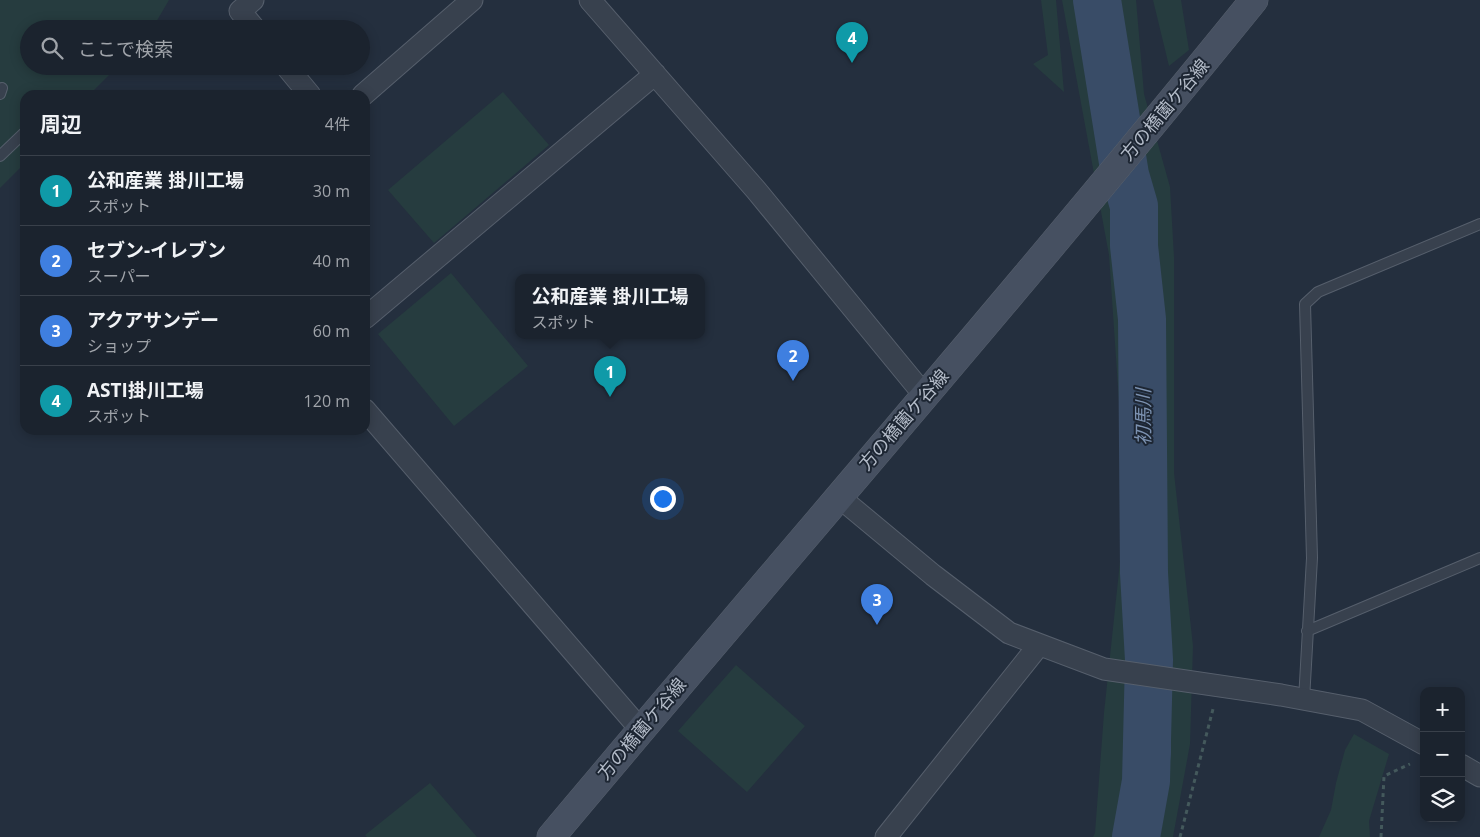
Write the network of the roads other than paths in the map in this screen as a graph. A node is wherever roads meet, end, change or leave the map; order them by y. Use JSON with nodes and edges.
{"nodes":[{"id":1,"x":254,"y":0,"type":"edge"},
{"id":2,"x":472,"y":0,"type":"edge"},
{"id":3,"x":590,"y":0,"type":"edge"},
{"id":4,"x":1254,"y":0,"type":"edge"},
{"id":5,"x":248,"y":20,"type":"edge"},
{"id":6,"x":655,"y":74,"type":"junction"},
{"id":7,"x":293,"y":75,"type":"edge"},
{"id":8,"x":306,"y":90,"type":"edge"},
{"id":9,"x":369,"y":90,"type":"edge"},
{"id":10,"x":20,"y":137,"type":"edge"},
{"id":11,"x":0,"y":156,"type":"edge"},
{"id":12,"x":1480,"y":224,"type":"edge"},
{"id":13,"x":370,"y":314,"type":"edge"},
{"id":14,"x":925,"y":396,"type":"junction"},
{"id":15,"x":370,"y":416,"type":"edge"},
{"id":16,"x":838,"y":496,"type":"junction"},
{"id":17,"x":1480,"y":558,"type":"edge"},
{"id":18,"x":1307,"y":631,"type":"junction"},
{"id":19,"x":1039,"y":644,"type":"junction"},
{"id":20,"x":1304,"y":700,"type":"junction"},
{"id":21,"x":641,"y":730,"type":"junction"},
{"id":22,"x":1420,"y":753,"type":"edge"},
{"id":23,"x":1465,"y":767,"type":"edge"},
{"id":24,"x":1480,"y":776,"type":"edge"},
{"id":25,"x":551,"y":837,"type":"edge"},
{"id":26,"x":886,"y":837,"type":"edge"}],
"edges":[{"from":1,"to":5,"type":"street"},
{"from":2,"to":9,"type":"street"},
{"from":3,"to":6,"type":"street"},
{"from":4,"to":14,"type":"main road","name":"方の橋薗ケ谷線"},
{"from":6,"to":13,"type":"street"},
{"from":6,"to":14,"type":"street"},
{"from":7,"to":8,"type":"street"},
{"from":10,"to":11,"type":"lane"},
{"from":12,"to":18,"type":"lane"},
{"from":14,"to":16,"type":"main road","name":"方の橋薗ケ谷線"},
{"from":15,"to":21,"type":"street"},
{"from":16,"to":19,"type":"street"},
{"from":16,"to":21,"type":"main road","name":"方の橋薗ケ谷線"},
{"from":17,"to":18,"type":"lane"},
{"from":18,"to":20,"type":"lane"},
{"from":19,"to":20,"type":"street"},
{"from":19,"to":26,"type":"street"},
{"from":20,"to":22,"type":"street"},
{"from":21,"to":25,"type":"main road","name":"方の橋薗ケ谷線"},
{"from":23,"to":24,"type":"street"}]}
